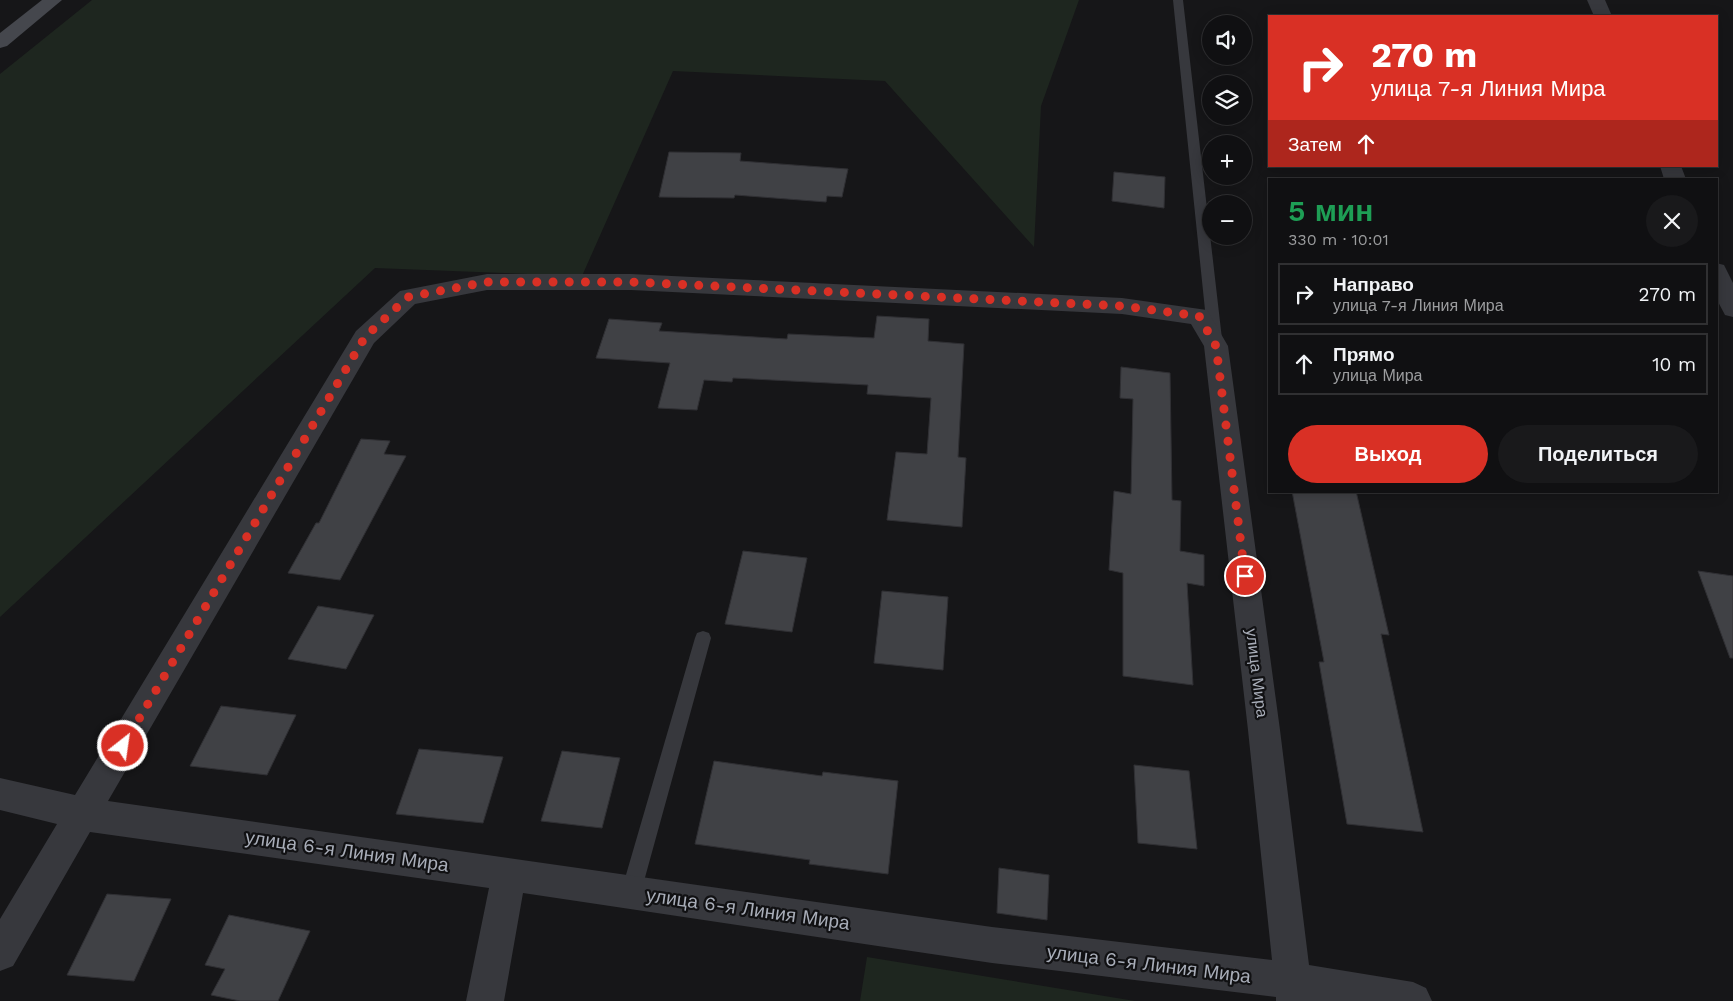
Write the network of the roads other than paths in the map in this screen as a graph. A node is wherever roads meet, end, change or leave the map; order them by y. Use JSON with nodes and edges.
{"nodes":[{"id":1,"x":53,"y":0,"type":"edge"},
{"id":2,"x":1178,"y":0,"type":"edge"},
{"id":3,"x":1596,"y":0,"type":"edge"},
{"id":4,"x":1603,"y":15,"type":"edge"},
{"id":5,"x":0,"y":42,"type":"edge"},
{"id":6,"x":1718,"y":275,"type":"edge"},
{"id":7,"x":1733,"y":309,"type":"edge"},
{"id":8,"x":1216,"y":346,"type":"junction"},
{"id":9,"x":703,"y":638,"type":"dead end"},
{"id":10,"x":0,"y":794,"type":"edge"},
{"id":11,"x":83,"y":814,"type":"junction"},
{"id":12,"x":509,"y":874,"type":"junction"},
{"id":13,"x":631,"y":892,"type":"junction"},
{"id":14,"x":0,"y":953,"type":"edge"},
{"id":15,"x":1294,"y":991,"type":"edge"},
{"id":16,"x":485,"y":1001,"type":"edge"},
{"id":17,"x":1413,"y":1001,"type":"edge"}],
"edges":[{"from":1,"to":5,"type":"main road"},
{"from":2,"to":8,"type":"lane"},
{"from":3,"to":4,"type":"street"},
{"from":6,"to":7,"type":"street"},
{"from":8,"to":11,"type":"street"},
{"from":8,"to":15,"type":"street","name":"улица Мира"},
{"from":9,"to":13,"type":"lane"},
{"from":10,"to":11,"type":"street","name":"улица 6-я Линия Мира"},
{"from":11,"to":12,"type":"street","name":"улица 6-я Линия Мира"},
{"from":11,"to":14,"type":"street"},
{"from":12,"to":13,"type":"street","name":"улица 6-я Линия Мира"},
{"from":12,"to":16,"type":"street"},
{"from":13,"to":15,"type":"street","name":"улица 6-я Линия Мира"},
{"from":15,"to":17,"type":"street","name":"улица 6-я Линия Мира"}]}
